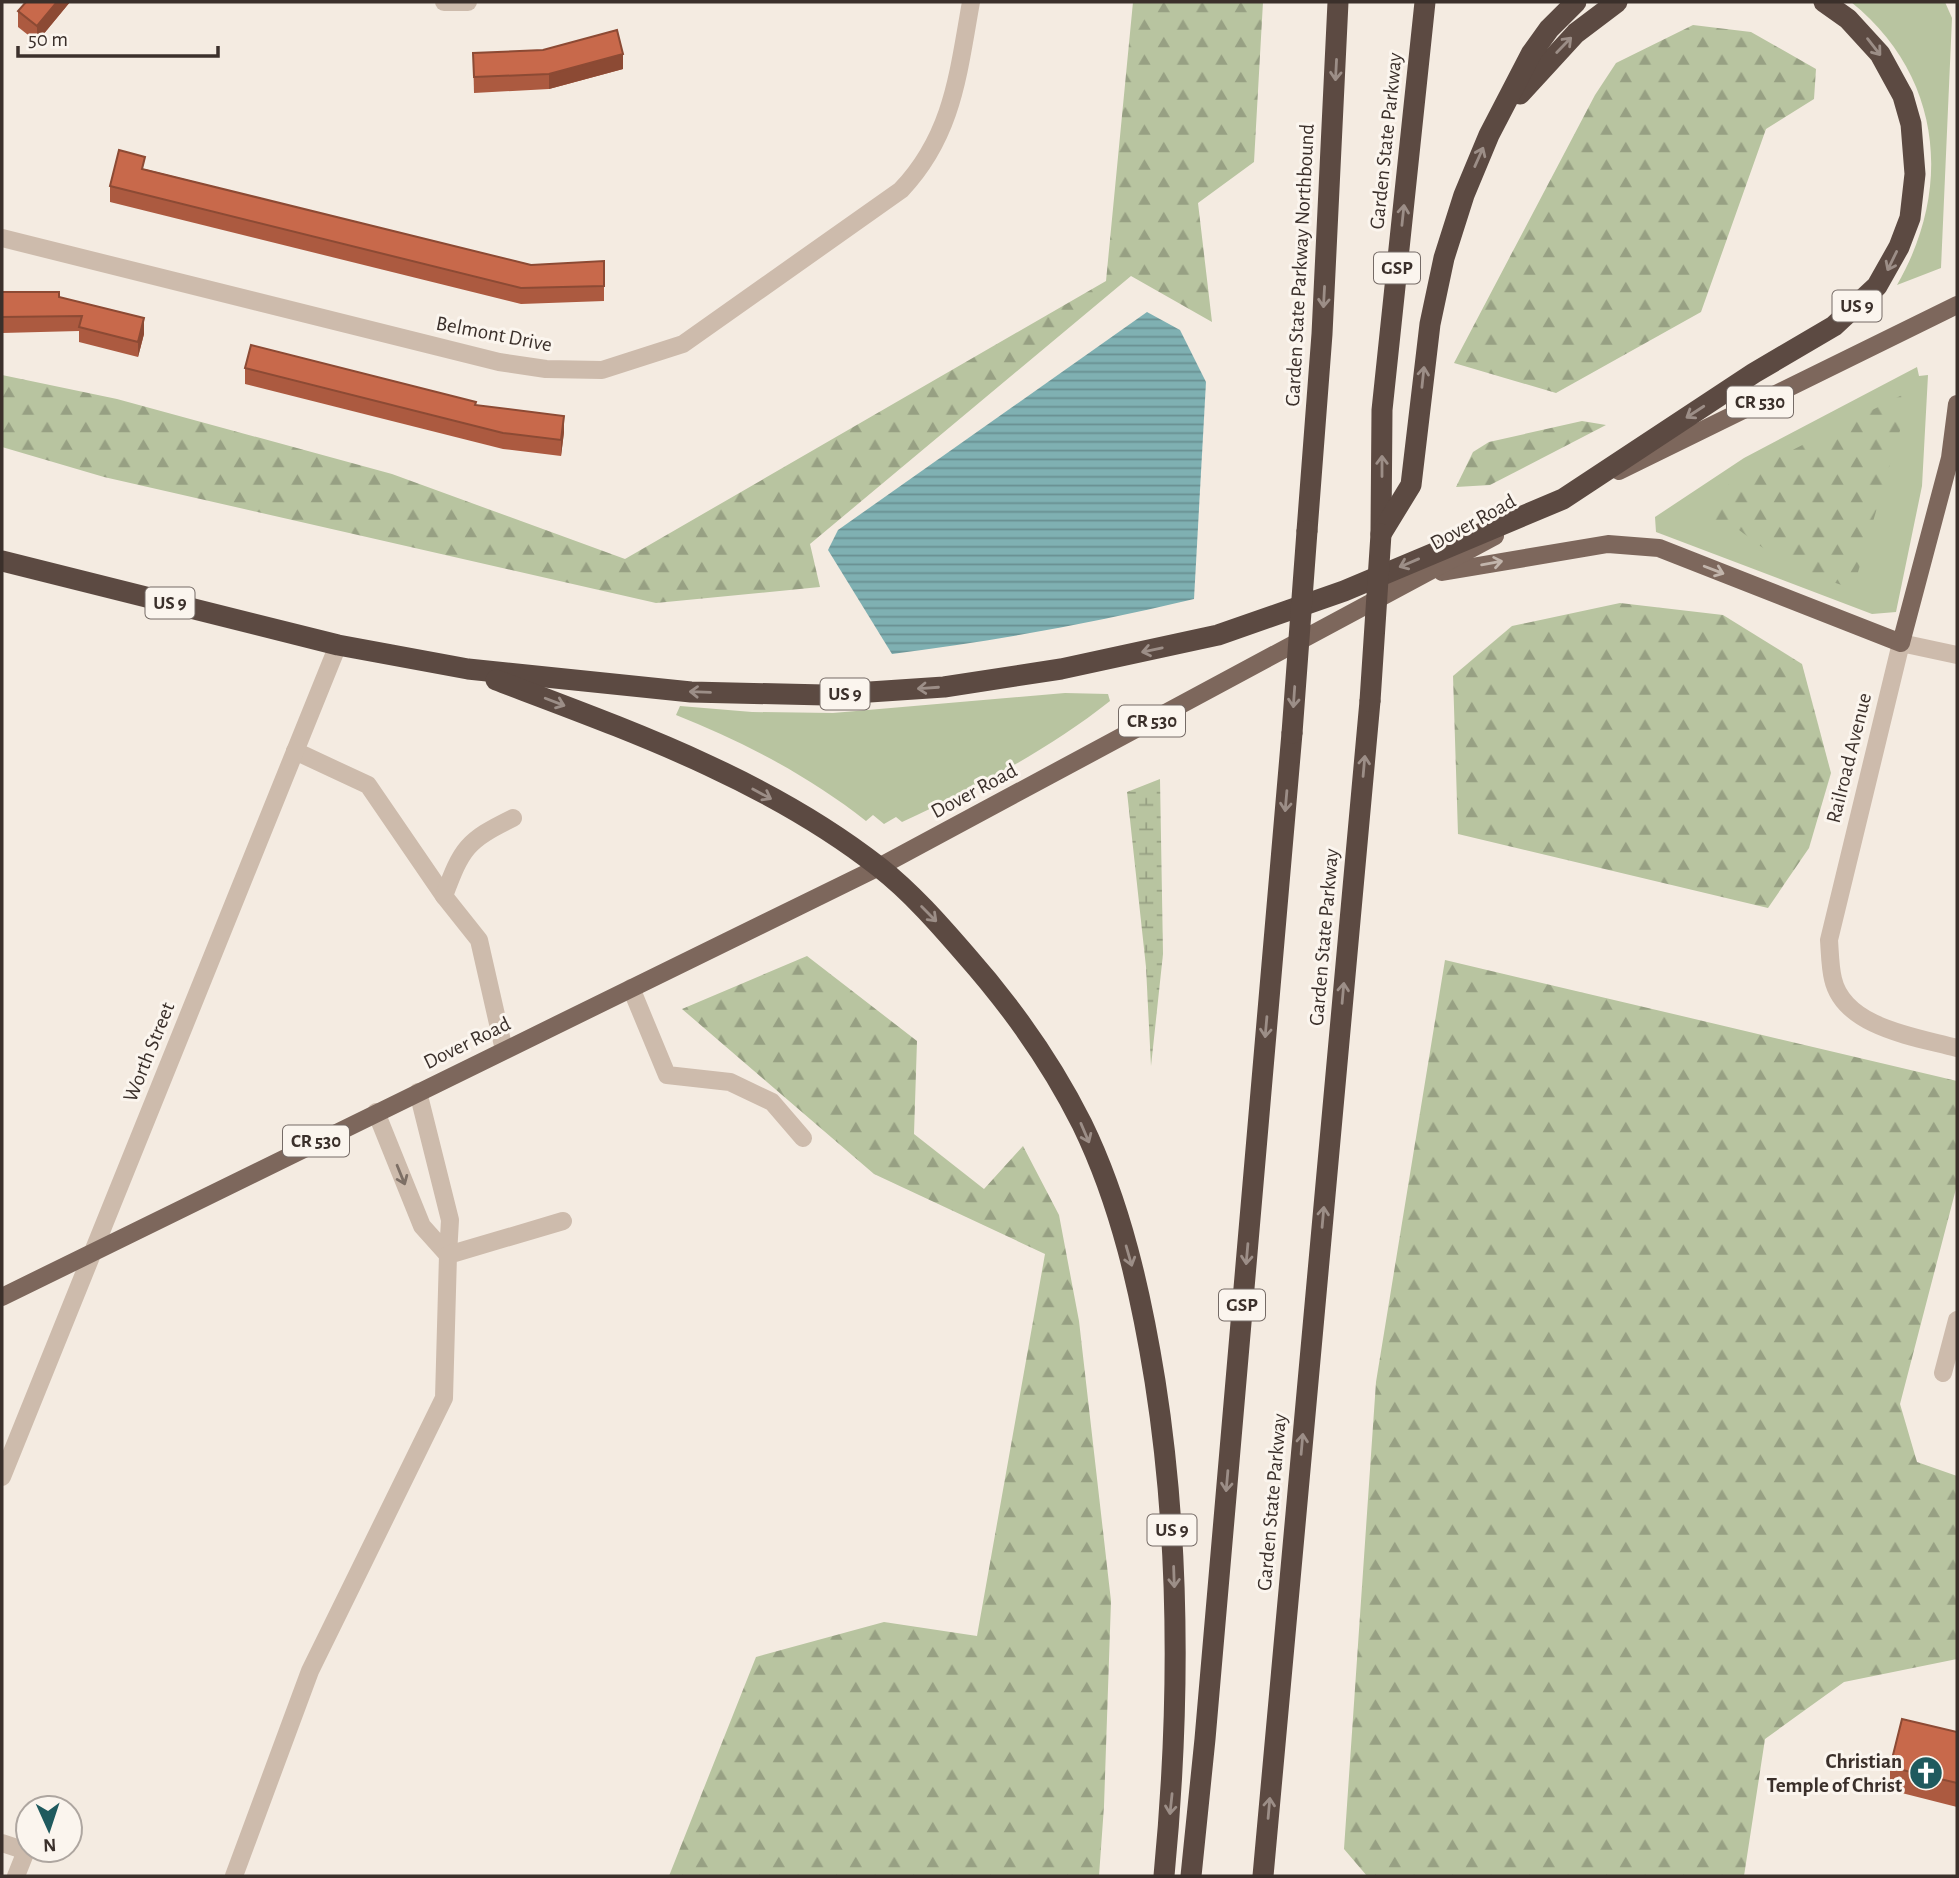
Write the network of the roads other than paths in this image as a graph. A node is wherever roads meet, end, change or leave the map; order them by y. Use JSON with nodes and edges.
{"nodes":[{"id":1,"x":444,"y":2,"type":"edge"},
{"id":2,"x":468,"y":2,"type":"edge"},
{"id":3,"x":971,"y":2,"type":"edge"},
{"id":4,"x":1338,"y":2,"type":"edge"},
{"id":5,"x":1425,"y":2,"type":"edge"},
{"id":6,"x":1576,"y":2,"type":"edge"},
{"id":7,"x":1617,"y":2,"type":"edge"},
{"id":8,"x":1824,"y":2,"type":"edge"},
{"id":9,"x":1502,"y":114,"type":"junction"},
{"id":10,"x":2,"y":238,"type":"edge"},
{"id":11,"x":1957,"y":304,"type":"edge"},
{"id":12,"x":1957,"y":404,"type":"edge"},
{"id":13,"x":1563,"y":499,"type":"junction"},
{"id":14,"x":1381,"y":534,"type":"junction"},
{"id":15,"x":2,"y":561,"type":"edge"},
{"id":16,"x":1425,"y":575,"type":"junction"},
{"id":17,"x":1901,"y":643,"type":"junction"},
{"id":18,"x":338,"y":645,"type":"junction"},
{"id":19,"x":1957,"y":655,"type":"edge"},
{"id":20,"x":468,"y":670,"type":"junction"},
{"id":21,"x":295,"y":751,"type":"junction"},
{"id":22,"x":513,"y":818,"type":"dead end"},
{"id":23,"x":879,"y":867,"type":"junction"},
{"id":24,"x":444,"y":896,"type":"junction"},
{"id":25,"x":631,"y":988,"type":"junction"},
{"id":26,"x":1957,"y":1048,"type":"edge"},
{"id":27,"x":504,"y":1050,"type":"junction"},
{"id":28,"x":418,"y":1092,"type":"junction"},
{"id":29,"x":376,"y":1112,"type":"junction"},
{"id":30,"x":803,"y":1138,"type":"dead end"},
{"id":31,"x":563,"y":1221,"type":"dead end"},
{"id":32,"x":93,"y":1251,"type":"junction"},
{"id":33,"x":448,"y":1255,"type":"junction"},
{"id":34,"x":2,"y":1297,"type":"edge"},
{"id":35,"x":1957,"y":1320,"type":"edge"},
{"id":36,"x":1943,"y":1373,"type":"dead end"},
{"id":37,"x":2,"y":1477,"type":"edge"},
{"id":38,"x":2,"y":1843,"type":"edge"},
{"id":39,"x":16,"y":1876,"type":"edge"},
{"id":40,"x":234,"y":1876,"type":"edge"},
{"id":41,"x":1164,"y":1876,"type":"edge"},
{"id":42,"x":1191,"y":1876,"type":"edge"},
{"id":43,"x":1263,"y":1876,"type":"edge"}],
"edges":[{"from":1,"to":2,"type":"street"},
{"from":3,"to":10,"type":"street","name":"Belmont Drive"},
{"from":4,"to":42,"type":"highway","name":"Garden State Parkway Northbound","number":"GSP","one_way":true,"bridge":true},
{"from":14,"to":5,"type":"highway","name":"Garden State Parkway","number":"GSP","one_way":true},
{"from":6,"to":9,"type":"highway"},
{"from":9,"to":7,"type":"highway","one_way":true},
{"from":8,"to":13,"type":"highway","number":"US 9","one_way":true},
{"from":14,"to":9,"type":"highway","one_way":true},
{"from":11,"to":13,"type":"main road","name":"Dover Road","number":"CR 530"},
{"from":12,"to":17,"type":"main road","name":"Railroad Avenue"},
{"from":13,"to":16,"type":"main road","name":"Dover Road","number":"CR 530"},
{"from":13,"to":20,"type":"highway","number":"US 9","one_way":true},
{"from":43,"to":14,"type":"highway","name":"Garden State Parkway","number":"GSP","one_way":true,"bridge":true},
{"from":15,"to":18,"type":"highway","number":"US 9"},
{"from":16,"to":17,"type":"main road","one_way":true},
{"from":16,"to":23,"type":"main road","name":"Dover Road","number":"CR 530"},
{"from":17,"to":19,"type":"street"},
{"from":17,"to":26,"type":"street","name":"Railroad Avenue"},
{"from":18,"to":20,"type":"highway","number":"US 9"},
{"from":18,"to":21,"type":"street","name":"Worth Street"},
{"from":20,"to":23,"type":"highway","number":"US 9","one_way":true},
{"from":21,"to":24,"type":"street"},
{"from":21,"to":32,"type":"street","name":"Worth Street"},
{"from":22,"to":24,"type":"street"},
{"from":23,"to":25,"type":"main road","name":"Dover Road","number":"CR 530"},
{"from":23,"to":41,"type":"highway","number":"US 9","one_way":true},
{"from":24,"to":27,"type":"street"},
{"from":25,"to":27,"type":"main road","name":"Dover Road","number":"CR 530"},
{"from":25,"to":30,"type":"street"},
{"from":27,"to":28,"type":"main road","name":"Dover Road","number":"CR 530"},
{"from":28,"to":29,"type":"main road","name":"Dover Road","number":"CR 530"},
{"from":28,"to":33,"type":"street"},
{"from":29,"to":32,"type":"main road","name":"Dover Road","number":"CR 530"},
{"from":29,"to":33,"type":"street","one_way":true},
{"from":31,"to":33,"type":"street"},
{"from":32,"to":34,"type":"main road","name":"Dover Road","number":"CR 530"},
{"from":32,"to":37,"type":"street","name":"Worth Street"},
{"from":33,"to":40,"type":"street"},
{"from":35,"to":36,"type":"street"},
{"from":38,"to":39,"type":"street"}]}
